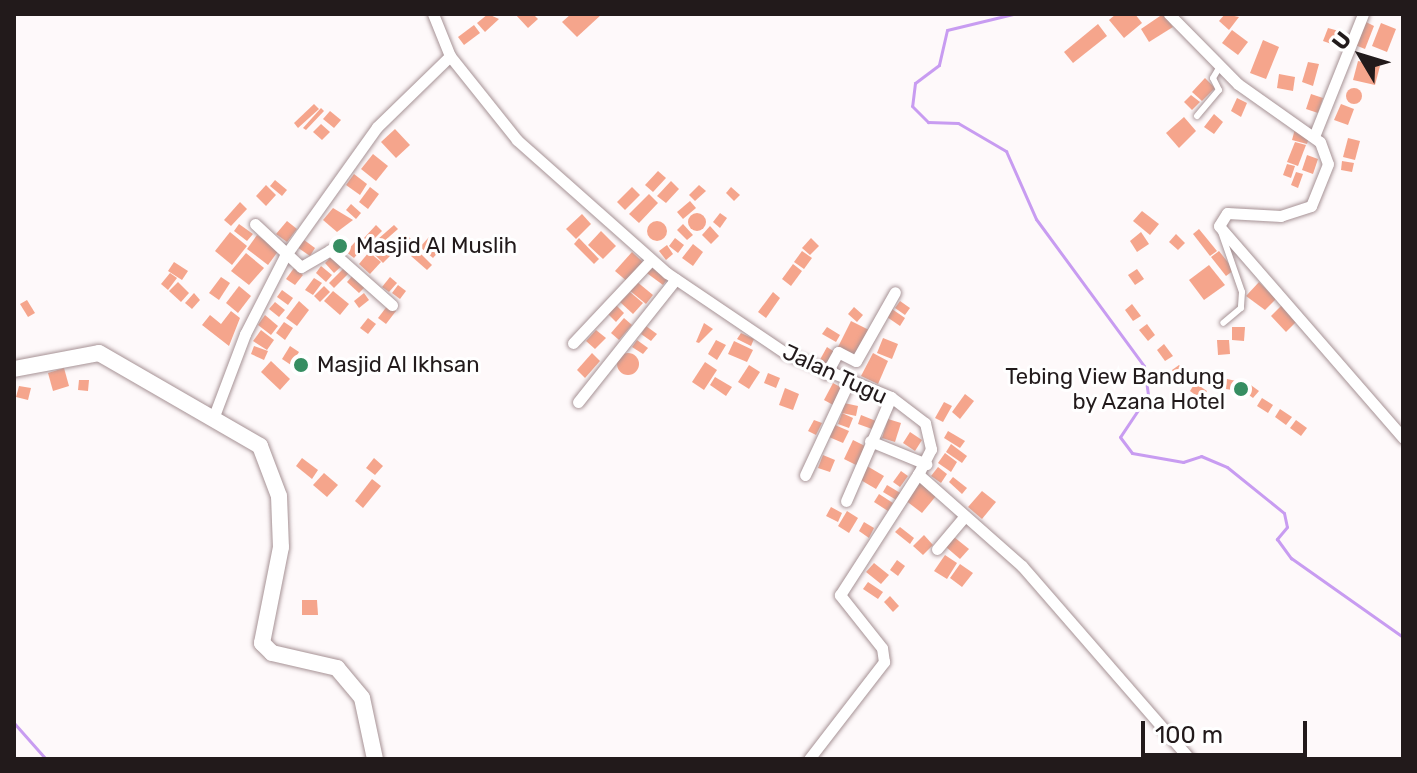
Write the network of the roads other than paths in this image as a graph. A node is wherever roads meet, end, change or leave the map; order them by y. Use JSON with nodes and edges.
{"nodes":[{"id":1,"x":433,"y":14,"type":"edge"},
{"id":2,"x":1169,"y":14,"type":"edge"},
{"id":3,"x":1363,"y":14,"type":"edge"},
{"id":4,"x":450,"y":56,"type":"junction"},
{"id":5,"x":1219,"y":68,"type":"junction"},
{"id":6,"x":1197,"y":116,"type":"dead end"},
{"id":7,"x":1315,"y":134,"type":"junction"},
{"id":8,"x":255,"y":224,"type":"dead end"},
{"id":9,"x":1219,"y":226,"type":"junction"},
{"id":10,"x":285,"y":256,"type":"junction"},
{"id":11,"x":651,"y":260,"type":"junction"},
{"id":12,"x":676,"y":279,"type":"junction"},
{"id":13,"x":895,"y":292,"type":"dead end"},
{"id":14,"x":392,"y":305,"type":"dead end"},
{"id":15,"x":1223,"y":323,"type":"dead end"},
{"id":16,"x":573,"y":343,"type":"dead end"},
{"id":17,"x":14,"y":369,"type":"edge"},
{"id":18,"x":826,"y":374,"type":"junction"},
{"id":19,"x":848,"y":383,"type":"junction"},
{"id":20,"x":891,"y":397,"type":"junction"},
{"id":21,"x":578,"y":402,"type":"dead end"},
{"id":22,"x":214,"y":416,"type":"junction"},
{"id":23,"x":1403,"y":438,"type":"edge"},
{"id":24,"x":870,"y":441,"type":"junction"},
{"id":25,"x":926,"y":464,"type":"junction"},
{"id":26,"x":918,"y":474,"type":"junction"},
{"id":27,"x":805,"y":475,"type":"dead end"},
{"id":28,"x":846,"y":501,"type":"dead end"},
{"id":29,"x":964,"y":517,"type":"junction"},
{"id":30,"x":937,"y":549,"type":"dead end"},
{"id":31,"x":375,"y":759,"type":"edge"},
{"id":32,"x":809,"y":759,"type":"edge"},
{"id":33,"x":1190,"y":759,"type":"edge"}],
"edges":[{"from":1,"to":4,"type":"street","name":"Jalan Tugu"},
{"from":2,"to":5,"type":"street"},
{"from":3,"to":7,"type":"street"},
{"from":4,"to":10,"type":"street"},
{"from":4,"to":11,"type":"street","name":"Jalan Tugu"},
{"from":5,"to":6,"type":"lane"},
{"from":5,"to":7,"type":"street"},
{"from":7,"to":9,"type":"street"},
{"from":8,"to":10,"type":"street"},
{"from":9,"to":15,"type":"lane"},
{"from":9,"to":23,"type":"street"},
{"from":10,"to":14,"type":"street"},
{"from":10,"to":22,"type":"street"},
{"from":11,"to":12,"type":"street","name":"Jalan Tugu"},
{"from":11,"to":16,"type":"street"},
{"from":12,"to":18,"type":"street","name":"Jalan Tugu"},
{"from":12,"to":21,"type":"street"},
{"from":13,"to":18,"type":"street"},
{"from":17,"to":22,"type":"main road"},
{"from":18,"to":19,"type":"street","name":"Jalan Tugu"},
{"from":19,"to":20,"type":"street","name":"Jalan Tugu"},
{"from":19,"to":27,"type":"street"},
{"from":20,"to":24,"type":"street"},
{"from":20,"to":25,"type":"street","name":"Jalan Tugu"},
{"from":22,"to":31,"type":"main road"},
{"from":24,"to":25,"type":"street"},
{"from":24,"to":28,"type":"street"},
{"from":25,"to":26,"type":"street"},
{"from":26,"to":29,"type":"street"},
{"from":26,"to":32,"type":"street"},
{"from":29,"to":30,"type":"street"},
{"from":29,"to":33,"type":"street"}]}
